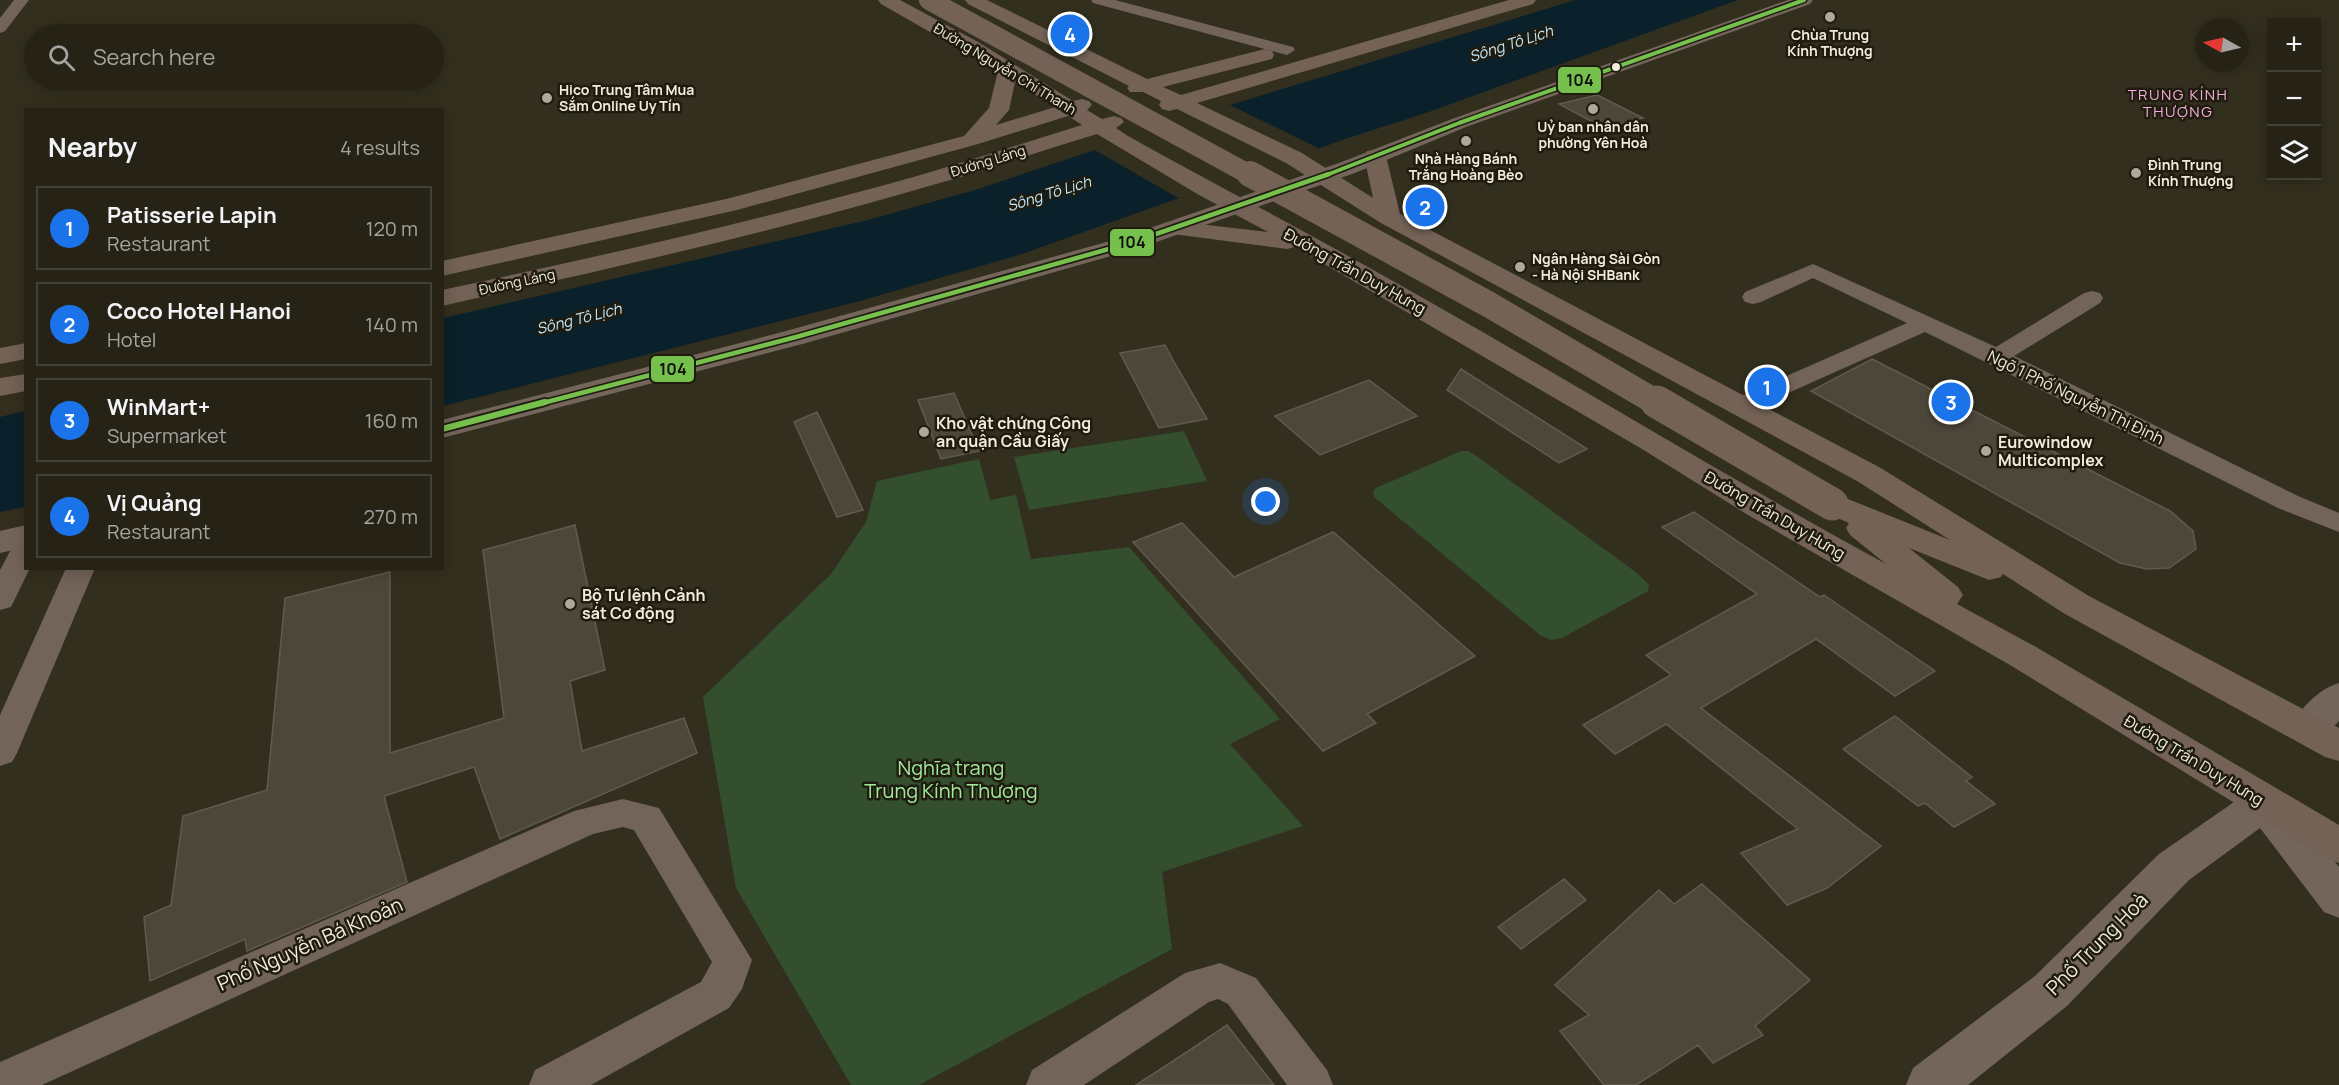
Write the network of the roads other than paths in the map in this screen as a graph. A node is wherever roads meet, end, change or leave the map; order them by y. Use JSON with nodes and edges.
{"nodes":[{"id":1,"x":22,"y":0,"type":"edge"},
{"id":2,"x":887,"y":0,"type":"edge"},
{"id":3,"x":929,"y":0,"type":"edge"},
{"id":4,"x":974,"y":0,"type":"edge"},
{"id":5,"x":1098,"y":0,"type":"edge"},
{"id":6,"x":1527,"y":0,"type":"edge"},
{"id":7,"x":1804,"y":0,"type":"edge"},
{"id":8,"x":0,"y":28,"type":"edge"},
{"id":9,"x":1047,"y":39,"type":"junction"},
{"id":10,"x":1293,"y":48,"type":"joint"},
{"id":11,"x":1075,"y":52,"type":"junction"},
{"id":12,"x":986,"y":57,"type":"junction"},
{"id":13,"x":1130,"y":59,"type":"dead end"},
{"id":14,"x":1170,"y":62,"type":"dead end"},
{"id":15,"x":1227,"y":64,"type":"junction"},
{"id":16,"x":1008,"y":70,"type":"junction"},
{"id":17,"x":1146,"y":85,"type":"junction"},
{"id":18,"x":1179,"y":102,"type":"junction"},
{"id":19,"x":1070,"y":108,"type":"junction"},
{"id":20,"x":1099,"y":126,"type":"junction"},
{"id":21,"x":971,"y":140,"type":"junction"},
{"id":22,"x":1375,"y":156,"type":"junction"},
{"id":23,"x":1321,"y":176,"type":"junction"},
{"id":24,"x":1207,"y":190,"type":"joint"},
{"id":25,"x":729,"y":205,"type":"junction"},
{"id":26,"x":1236,"y":206,"type":"junction"},
{"id":27,"x":1389,"y":218,"type":"junction"},
{"id":28,"x":746,"y":227,"type":"junction"},
{"id":29,"x":1173,"y":228,"type":"junction"},
{"id":30,"x":1309,"y":244,"type":"junction"},
{"id":31,"x":444,"y":269,"type":"edge"},
{"id":32,"x":1753,"y":297,"type":"dead end"},
{"id":33,"x":444,"y":298,"type":"edge"},
{"id":34,"x":2092,"y":298,"type":"dead end"},
{"id":35,"x":1924,"y":324,"type":"junction"},
{"id":36,"x":24,"y":351,"type":"edge"},
{"id":37,"x":0,"y":356,"type":"edge"},
{"id":38,"x":1997,"y":357,"type":"junction"},
{"id":39,"x":24,"y":382,"type":"edge"},
{"id":40,"x":0,"y":387,"type":"edge"},
{"id":41,"x":1739,"y":406,"type":"junction"},
{"id":42,"x":444,"y":428,"type":"edge"},
{"id":43,"x":1832,"y":504,"type":"junction"},
{"id":44,"x":2339,"y":523,"type":"edge"},
{"id":45,"x":24,"y":536,"type":"edge"},
{"id":46,"x":0,"y":542,"type":"edge"},
{"id":47,"x":24,"y":551,"type":"edge"},
{"id":48,"x":80,"y":570,"type":"edge"},
{"id":49,"x":0,"y":600,"type":"edge"},
{"id":50,"x":2077,"y":605,"type":"junction"},
{"id":51,"x":2023,"y":656,"type":"junction"},
{"id":52,"x":2339,"y":697,"type":"edge"},
{"id":53,"x":2324,"y":737,"type":"edge"},
{"id":54,"x":0,"y":753,"type":"edge"},
{"id":55,"x":2265,"y":803,"type":"junction"},
{"id":56,"x":2339,"y":846,"type":"edge"},
{"id":57,"x":2339,"y":899,"type":"edge"},
{"id":58,"x":0,"y":1083,"type":"edge"},
{"id":59,"x":550,"y":1085,"type":"edge"},
{"id":60,"x":1047,"y":1085,"type":"edge"},
{"id":61,"x":1312,"y":1085,"type":"edge"},
{"id":62,"x":1930,"y":1085,"type":"edge"}],
"edges":[{"from":1,"to":8,"type":"street"},
{"from":2,"to":12,"type":"main road","name":"Đường Nguyễn Chí Thanh"},
{"from":3,"to":43,"type":"main road","bridge":true},
{"from":4,"to":9,"type":"main road"},
{"from":5,"to":10,"type":"street"},
{"from":6,"to":18,"type":"main road","name":"Đường Láng"},
{"from":7,"to":22,"type":"main road"},
{"from":9,"to":11,"type":"main road"},
{"from":9,"to":12,"type":"main road"},
{"from":10,"to":15,"type":"main road","name":"Đường Láng"},
{"from":11,"to":13,"type":"main road"},
{"from":11,"to":17,"type":"main road"},
{"from":12,"to":16,"type":"main road","name":"Đường Nguyễn Chí Thanh"},
{"from":14,"to":15,"type":"main road"},
{"from":15,"to":17,"type":"main road","name":"Đường Láng"},
{"from":16,"to":19,"type":"main road","name":"Đường Nguyễn Chí Thanh"},
{"from":16,"to":21,"type":"main road"},
{"from":17,"to":18,"type":"main road"},
{"from":17,"to":19,"type":"main road","name":"Đường Láng"},
{"from":18,"to":20,"type":"main road","name":"Đường Láng"},
{"from":18,"to":23,"type":"main road"},
{"from":19,"to":20,"type":"main road","name":"Đường Nguyễn Chí Thanh"},
{"from":19,"to":21,"type":"main road","name":"Đường Láng"},
{"from":20,"to":24,"type":"main road","name":"Đường Nguyễn Chí Thanh"},
{"from":20,"to":28,"type":"main road","name":"Đường Láng"},
{"from":21,"to":25,"type":"main road","name":"Đường Láng"},
{"from":22,"to":23,"type":"main road"},
{"from":22,"to":27,"type":"main road"},
{"from":23,"to":26,"type":"main road"},
{"from":23,"to":27,"type":"main road"},
{"from":24,"to":26,"type":"main road","name":"Đường Trần Duy Hưng"},
{"from":25,"to":28,"type":"main road"},
{"from":25,"to":31,"type":"main road","name":"Đường Láng"},
{"from":26,"to":29,"type":"main road"},
{"from":26,"to":30,"type":"main road","name":"Đường Trần Duy Hưng"},
{"from":27,"to":30,"type":"main road"},
{"from":27,"to":41,"type":"main road"},
{"from":28,"to":33,"type":"main road","name":"Đường Láng"},
{"from":29,"to":30,"type":"main road"},
{"from":29,"to":42,"type":"main road"},
{"from":30,"to":51,"type":"main road","name":"Đường Trần Duy Hưng"},
{"from":32,"to":35,"type":"street","name":"Ngõ 1 Phố Nguyễn Thị Định"},
{"from":34,"to":38,"type":"street"},
{"from":35,"to":38,"type":"street","name":"Ngõ 1 Phố Nguyễn Thị Định"},
{"from":35,"to":41,"type":"street"},
{"from":36,"to":37,"type":"main road"},
{"from":38,"to":44,"type":"street","name":"Ngõ 1 Phố Nguyễn Thị Định"},
{"from":39,"to":40,"type":"main road"},
{"from":41,"to":50,"type":"main road"},
{"from":43,"to":50,"type":"main road"},
{"from":43,"to":51,"type":"main road"},
{"from":45,"to":46,"type":"main road"},
{"from":47,"to":49,"type":"street"},
{"from":48,"to":54,"type":"street"},
{"from":50,"to":53,"type":"main road"},
{"from":51,"to":55,"type":"main road","name":"Đường Trần Duy Hưng"},
{"from":52,"to":53,"type":"main road"},
{"from":55,"to":56,"type":"main road","name":"Đường Trần Duy Hưng"},
{"from":55,"to":57,"type":"main road"},
{"from":55,"to":62,"type":"main road","name":"Phố Trung Hoà"},
{"from":58,"to":59,"type":"street","name":"Phố Nguyễn Bá Khoản"},
{"from":60,"to":61,"type":"street"}]}
